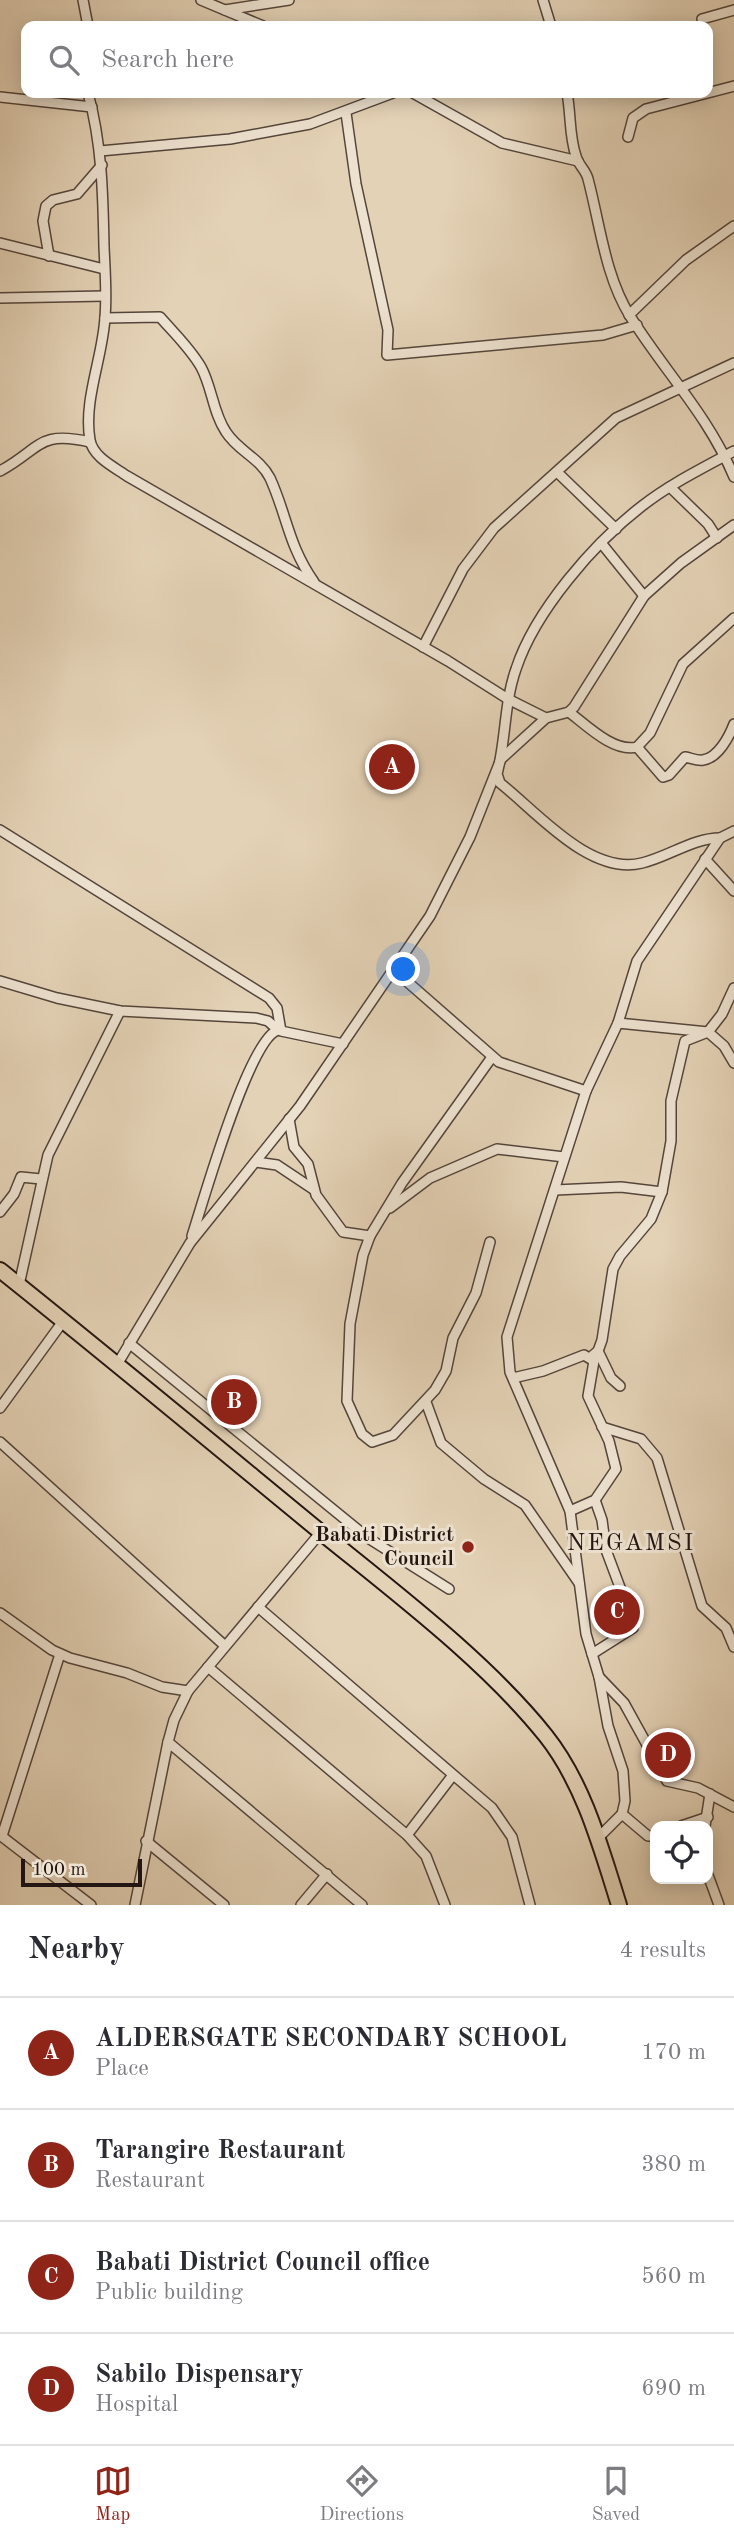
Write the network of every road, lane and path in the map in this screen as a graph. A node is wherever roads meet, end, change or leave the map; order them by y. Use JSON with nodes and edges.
{"nodes":[{"id":1,"x":83,"y":0,"type":"edge"},
{"id":2,"x":201,"y":0,"type":"edge"},
{"id":3,"x":289,"y":0,"type":"edge"},
{"id":4,"x":543,"y":0,"type":"edge"},
{"id":5,"x":225,"y":10,"type":"junction"},
{"id":6,"x":734,"y":10,"type":"edge"},
{"id":7,"x":702,"y":19,"type":"dead end"},
{"id":8,"x":87,"y":21,"type":"edge"},
{"id":9,"x":251,"y":21,"type":"edge"},
{"id":10,"x":549,"y":21,"type":"edge"},
{"id":11,"x":734,"y":86,"type":"edge"},
{"id":12,"x":713,"y":91,"type":"edge"},
{"id":13,"x":0,"y":97,"type":"edge"},
{"id":14,"x":89,"y":98,"type":"edge"},
{"id":15,"x":381,"y":98,"type":"edge"},
{"id":16,"x":422,"y":98,"type":"edge"},
{"id":17,"x":567,"y":98,"type":"edge"},
{"id":18,"x":688,"y":98,"type":"edge"},
{"id":19,"x":92,"y":107,"type":"junction"},
{"id":20,"x":346,"y":113,"type":"junction"},
{"id":21,"x":628,"y":137,"type":"dead end"},
{"id":22,"x":100,"y":151,"type":"junction"},
{"id":23,"x":578,"y":161,"type":"junction"},
{"id":24,"x":102,"y":165,"type":"junction"},
{"id":25,"x":734,"y":226,"type":"edge"},
{"id":26,"x":0,"y":243,"type":"edge"},
{"id":27,"x":49,"y":256,"type":"junction"},
{"id":28,"x":104,"y":269,"type":"junction"},
{"id":29,"x":105,"y":296,"type":"junction"},
{"id":30,"x":0,"y":298,"type":"edge"},
{"id":31,"x":629,"y":315,"type":"junction"},
{"id":32,"x":106,"y":318,"type":"junction"},
{"id":33,"x":637,"y":325,"type":"junction"},
{"id":34,"x":734,"y":363,"type":"edge"},
{"id":35,"x":682,"y":386,"type":"junction"},
{"id":36,"x":90,"y":442,"type":"junction"},
{"id":37,"x":729,"y":453,"type":"edge"},
{"id":38,"x":0,"y":471,"type":"edge"},
{"id":39,"x":557,"y":472,"type":"junction"},
{"id":40,"x":734,"y":477,"type":"edge"},
{"id":41,"x":670,"y":487,"type":"junction"},
{"id":42,"x":734,"y":526,"type":"edge"},
{"id":43,"x":616,"y":530,"type":"junction"},
{"id":44,"x":717,"y":538,"type":"junction"},
{"id":45,"x":603,"y":544,"type":"junction"},
{"id":46,"x":317,"y":586,"type":"junction"},
{"id":47,"x":644,"y":596,"type":"junction"},
{"id":48,"x":734,"y":618,"type":"edge"},
{"id":49,"x":423,"y":647,"type":"junction"},
{"id":50,"x":508,"y":699,"type":"junction"},
{"id":51,"x":569,"y":712,"type":"junction"},
{"id":52,"x":546,"y":718,"type":"junction"},
{"id":53,"x":734,"y":724,"type":"edge"},
{"id":54,"x":637,"y":747,"type":"junction"},
{"id":55,"x":501,"y":759,"type":"junction"},
{"id":56,"x":0,"y":830,"type":"edge"},
{"id":57,"x":734,"y":831,"type":"edge"},
{"id":58,"x":720,"y":838,"type":"junction"},
{"id":59,"x":705,"y":859,"type":"junction"},
{"id":60,"x":734,"y":891,"type":"edge"},
{"id":61,"x":395,"y":971,"type":"junction"},
{"id":62,"x":0,"y":981,"type":"edge"},
{"id":63,"x":734,"y":988,"type":"edge"},
{"id":64,"x":120,"y":1011,"type":"junction"},
{"id":65,"x":618,"y":1023,"type":"junction"},
{"id":66,"x":278,"y":1030,"type":"junction"},
{"id":67,"x":708,"y":1032,"type":"junction"},
{"id":68,"x":344,"y":1044,"type":"junction"},
{"id":69,"x":492,"y":1057,"type":"junction"},
{"id":70,"x":734,"y":1063,"type":"edge"},
{"id":71,"x":586,"y":1091,"type":"junction"},
{"id":72,"x":289,"y":1119,"type":"junction"},
{"id":73,"x":564,"y":1157,"type":"junction"},
{"id":74,"x":256,"y":1162,"type":"junction"},
{"id":75,"x":41,"y":1179,"type":"junction"},
{"id":76,"x":313,"y":1189,"type":"junction"},
{"id":77,"x":555,"y":1190,"type":"junction"},
{"id":78,"x":662,"y":1192,"type":"junction"},
{"id":79,"x":0,"y":1212,"type":"edge"},
{"id":80,"x":383,"y":1214,"type":"junction"},
{"id":81,"x":370,"y":1236,"type":"junction"},
{"id":82,"x":490,"y":1242,"type":"dead end"},
{"id":83,"x":190,"y":1243,"type":"junction"},
{"id":84,"x":0,"y":1270,"type":"edge"},
{"id":85,"x":19,"y":1285,"type":"junction"},
{"id":86,"x":64,"y":1320,"type":"junction"},
{"id":87,"x":129,"y":1343,"type":"junction"},
{"id":88,"x":595,"y":1354,"type":"junction"},
{"id":89,"x":117,"y":1363,"type":"junction"},
{"id":90,"x":513,"y":1378,"type":"junction"},
{"id":91,"x":620,"y":1386,"type":"dead end"},
{"id":92,"x":426,"y":1402,"type":"junction"},
{"id":93,"x":0,"y":1408,"type":"edge"},
{"id":94,"x":602,"y":1427,"type":"junction"},
{"id":95,"x":0,"y":1442,"type":"edge"},
{"id":96,"x":595,"y":1500,"type":"junction"},
{"id":97,"x":570,"y":1511,"type":"junction"},
{"id":98,"x":321,"y":1532,"type":"junction"},
{"id":99,"x":582,"y":1587,"type":"junction"},
{"id":100,"x":449,"y":1589,"type":"dead end"},
{"id":101,"x":258,"y":1607,"type":"junction"},
{"id":102,"x":0,"y":1613,"type":"edge"},
{"id":103,"x":224,"y":1645,"type":"junction"},
{"id":104,"x":734,"y":1647,"type":"edge"},
{"id":105,"x":60,"y":1654,"type":"junction"},
{"id":106,"x":592,"y":1654,"type":"junction"},
{"id":107,"x":208,"y":1667,"type":"junction"},
{"id":108,"x":599,"y":1677,"type":"junction"},
{"id":109,"x":188,"y":1691,"type":"junction"},
{"id":110,"x":168,"y":1742,"type":"junction"},
{"id":111,"x":453,"y":1775,"type":"junction"},
{"id":112,"x":710,"y":1794,"type":"junction"},
{"id":113,"x":734,"y":1807,"type":"edge"},
{"id":114,"x":622,"y":1814,"type":"junction"},
{"id":115,"x":706,"y":1821,"type":"edge"},
{"id":116,"x":407,"y":1835,"type":"junction"},
{"id":117,"x":1,"y":1836,"type":"edge"},
{"id":118,"x":650,"y":1836,"type":"edge"},
{"id":119,"x":598,"y":1838,"type":"junction"},
{"id":120,"x":146,"y":1841,"type":"junction"},
{"id":121,"x":327,"y":1874,"type":"junction"},
{"id":122,"x":711,"y":1884,"type":"edge"},
{"id":123,"x":91,"y":1905,"type":"edge"},
{"id":124,"x":135,"y":1905,"type":"edge"},
{"id":125,"x":223,"y":1905,"type":"edge"},
{"id":126,"x":301,"y":1905,"type":"edge"},
{"id":127,"x":362,"y":1905,"type":"edge"},
{"id":128,"x":445,"y":1905,"type":"edge"},
{"id":129,"x":530,"y":1905,"type":"edge"},
{"id":130,"x":619,"y":1905,"type":"edge"},
{"id":131,"x":719,"y":1905,"type":"edge"}],
"edges":[{"from":1,"to":8,"type":"street"},
{"from":2,"to":5,"type":"street"},
{"from":3,"to":5,"type":"street"},
{"from":4,"to":10,"type":"street"},
{"from":5,"to":9,"type":"street"},
{"from":6,"to":7,"type":"street"},
{"from":11,"to":12,"type":"street"},
{"from":13,"to":19,"type":"street"},
{"from":14,"to":19,"type":"street"},
{"from":15,"to":20,"type":"street"},
{"from":16,"to":23,"type":"street"},
{"from":17,"to":23,"type":"street"},
{"from":18,"to":21,"type":"street"},
{"from":19,"to":22,"type":"street"},
{"from":20,"to":22,"type":"street"},
{"from":20,"to":33,"type":"street"},
{"from":22,"to":24,"type":"street"},
{"from":23,"to":31,"type":"street"},
{"from":24,"to":27,"type":"street"},
{"from":24,"to":28,"type":"street"},
{"from":25,"to":31,"type":"street"},
{"from":26,"to":27,"type":"street"},
{"from":27,"to":28,"type":"street"},
{"from":28,"to":29,"type":"street"},
{"from":29,"to":30,"type":"street"},
{"from":29,"to":32,"type":"street"},
{"from":31,"to":33,"type":"street"},
{"from":32,"to":36,"type":"street"},
{"from":32,"to":46,"type":"street"},
{"from":33,"to":35,"type":"street"},
{"from":34,"to":35,"type":"street"},
{"from":35,"to":37,"type":"street"},
{"from":35,"to":39,"type":"street"},
{"from":36,"to":38,"type":"street"},
{"from":36,"to":46,"type":"street"},
{"from":37,"to":40,"type":"street"},
{"from":37,"to":41,"type":"street"},
{"from":39,"to":43,"type":"street"},
{"from":39,"to":49,"type":"street"},
{"from":41,"to":43,"type":"street"},
{"from":41,"to":44,"type":"street"},
{"from":42,"to":44,"type":"street"},
{"from":43,"to":45,"type":"street"},
{"from":44,"to":47,"type":"street"},
{"from":45,"to":47,"type":"street"},
{"from":45,"to":50,"type":"street"},
{"from":46,"to":49,"type":"street"},
{"from":47,"to":51,"type":"street"},
{"from":48,"to":54,"type":"street"},
{"from":49,"to":50,"type":"street"},
{"from":50,"to":52,"type":"street"},
{"from":50,"to":55,"type":"street"},
{"from":51,"to":52,"type":"street"},
{"from":51,"to":54,"type":"street"},
{"from":52,"to":55,"type":"street"},
{"from":53,"to":54,"type":"street"},
{"from":55,"to":58,"type":"street"},
{"from":55,"to":61,"type":"street"},
{"from":56,"to":66,"type":"street"},
{"from":57,"to":58,"type":"street"},
{"from":58,"to":59,"type":"street"},
{"from":59,"to":60,"type":"street"},
{"from":59,"to":65,"type":"street"},
{"from":61,"to":68,"type":"street"},
{"from":61,"to":69,"type":"street"},
{"from":62,"to":64,"type":"street"},
{"from":63,"to":67,"type":"street"},
{"from":64,"to":66,"type":"street"},
{"from":64,"to":75,"type":"street"},
{"from":65,"to":67,"type":"street"},
{"from":65,"to":71,"type":"street"},
{"from":66,"to":68,"type":"street"},
{"from":66,"to":83,"type":"street"},
{"from":67,"to":70,"type":"street"},
{"from":67,"to":78,"type":"street"},
{"from":68,"to":72,"type":"street"},
{"from":69,"to":71,"type":"street"},
{"from":69,"to":80,"type":"street"},
{"from":71,"to":73,"type":"street"},
{"from":72,"to":74,"type":"street"},
{"from":72,"to":76,"type":"street"},
{"from":73,"to":77,"type":"street"},
{"from":73,"to":80,"type":"street"},
{"from":74,"to":76,"type":"street"},
{"from":74,"to":83,"type":"street"},
{"from":75,"to":79,"type":"street"},
{"from":75,"to":85,"type":"street"},
{"from":76,"to":81,"type":"street"},
{"from":77,"to":78,"type":"street"},
{"from":77,"to":90,"type":"street"},
{"from":78,"to":88,"type":"street"},
{"from":80,"to":81,"type":"street"},
{"from":81,"to":92,"type":"street"},
{"from":82,"to":92,"type":"street"},
{"from":83,"to":87,"type":"street"},
{"from":84,"to":85,"type":"highway"},
{"from":85,"to":86,"type":"highway"},
{"from":86,"to":89,"type":"highway"},
{"from":86,"to":93,"type":"street"},
{"from":87,"to":89,"type":"street"},
{"from":87,"to":100,"type":"street"},
{"from":88,"to":90,"type":"street"},
{"from":88,"to":91,"type":"street"},
{"from":88,"to":94,"type":"street"},
{"from":89,"to":98,"type":"highway"},
{"from":90,"to":97,"type":"street"},
{"from":92,"to":99,"type":"street"},
{"from":94,"to":96,"type":"street"},
{"from":94,"to":104,"type":"street"},
{"from":95,"to":103,"type":"street"},
{"from":96,"to":97,"type":"street"},
{"from":96,"to":106,"type":"street"},
{"from":97,"to":99,"type":"street"},
{"from":98,"to":101,"type":"street"},
{"from":98,"to":119,"type":"highway"},
{"from":99,"to":106,"type":"street"},
{"from":101,"to":103,"type":"street"},
{"from":101,"to":111,"type":"street"},
{"from":102,"to":105,"type":"street"},
{"from":103,"to":107,"type":"street"},
{"from":105,"to":109,"type":"street"},
{"from":105,"to":117,"type":"street"},
{"from":106,"to":108,"type":"street"},
{"from":107,"to":109,"type":"street"},
{"from":107,"to":116,"type":"street"},
{"from":108,"to":112,"type":"street"},
{"from":108,"to":114,"type":"street"},
{"from":109,"to":110,"type":"street"},
{"from":110,"to":120,"type":"street"},
{"from":110,"to":121,"type":"street"},
{"from":111,"to":116,"type":"street"},
{"from":111,"to":129,"type":"street"},
{"from":112,"to":113,"type":"street"},
{"from":112,"to":115,"type":"street"},
{"from":114,"to":118,"type":"street"},
{"from":114,"to":119,"type":"street"},
{"from":116,"to":128,"type":"street"},
{"from":117,"to":123,"type":"street"},
{"from":119,"to":130,"type":"highway"},
{"from":120,"to":124,"type":"street"},
{"from":120,"to":125,"type":"street"},
{"from":121,"to":126,"type":"street"},
{"from":121,"to":127,"type":"street"},
{"from":122,"to":131,"type":"street"}]}
